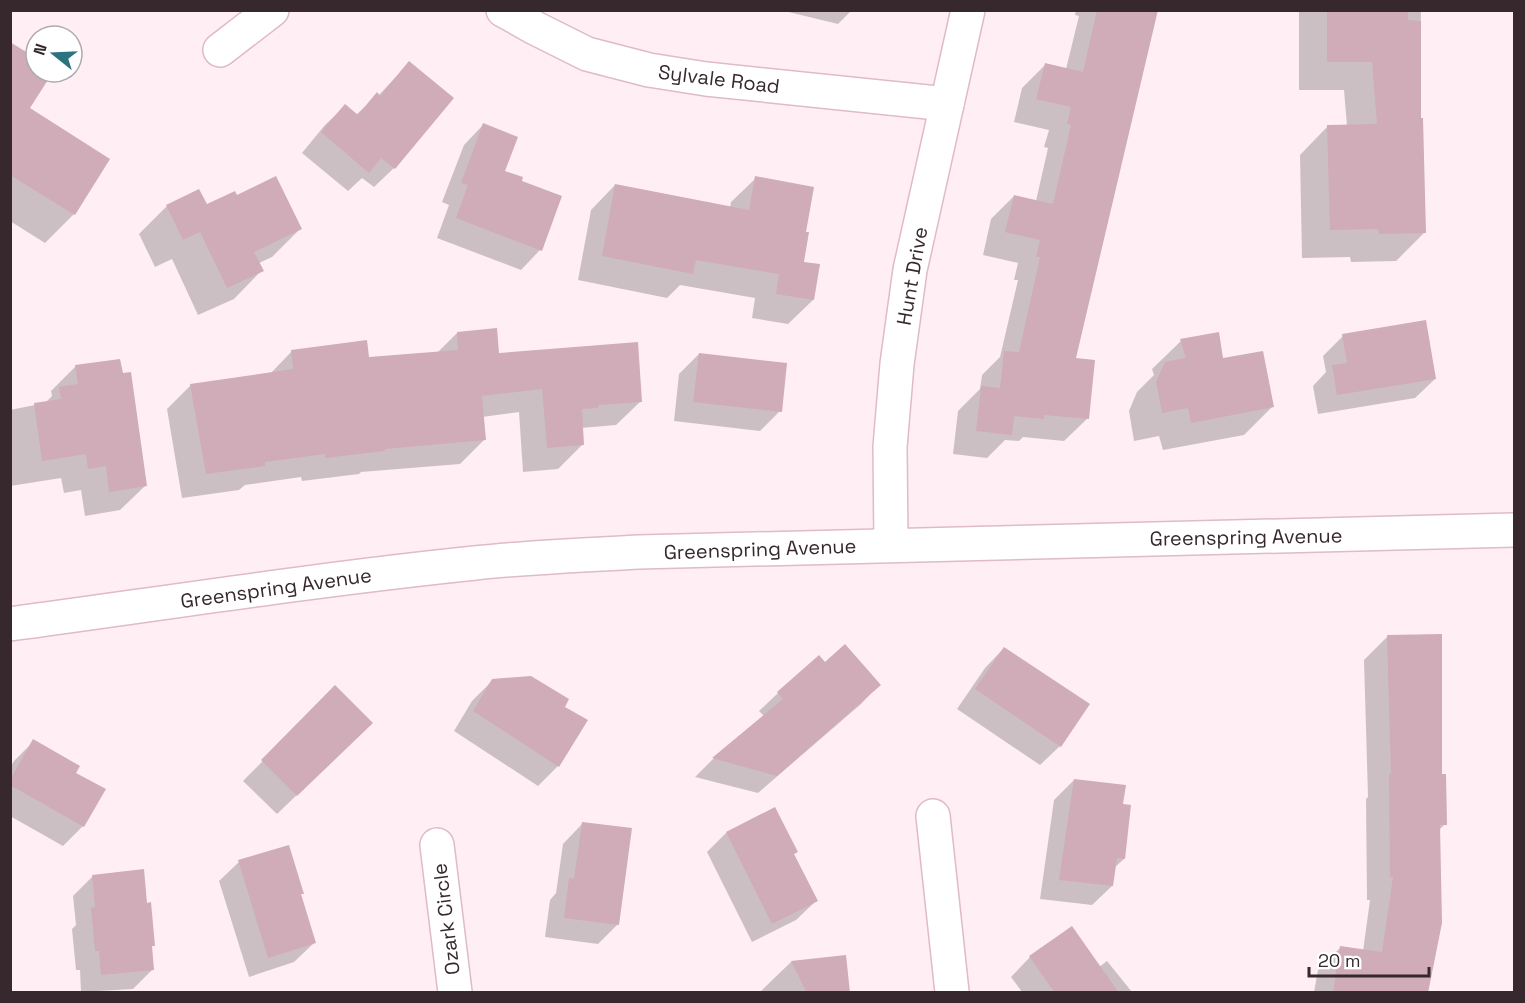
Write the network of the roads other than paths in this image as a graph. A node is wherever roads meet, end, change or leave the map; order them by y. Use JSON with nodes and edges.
{"nodes":[{"id":1,"x":273,"y":10,"type":"edge"},
{"id":2,"x":503,"y":10,"type":"edge"},
{"id":3,"x":968,"y":10,"type":"edge"},
{"id":4,"x":220,"y":50,"type":"dead end"},
{"id":5,"x":947,"y":104,"type":"junction"},
{"id":6,"x":1515,"y":530,"type":"edge"},
{"id":7,"x":891,"y":545,"type":"junction"},
{"id":8,"x":10,"y":624,"type":"edge"},
{"id":9,"x":933,"y":816,"type":"dead end"},
{"id":10,"x":437,"y":845,"type":"dead end"},
{"id":11,"x":454,"y":993,"type":"edge"},
{"id":12,"x":952,"y":993,"type":"edge"}],
"edges":[{"from":1,"to":4,"type":"main road"},
{"from":2,"to":5,"type":"main road","name":"Sylvale Road"},
{"from":3,"to":5,"type":"main road","name":"Hunt Drive"},
{"from":5,"to":7,"type":"main road","name":"Hunt Drive"},
{"from":6,"to":7,"type":"main road","name":"Greenspring Avenue"},
{"from":7,"to":8,"type":"main road","name":"Greenspring Avenue"},
{"from":9,"to":12,"type":"main road"},
{"from":10,"to":11,"type":"main road","name":"Ozark Circle"}]}
